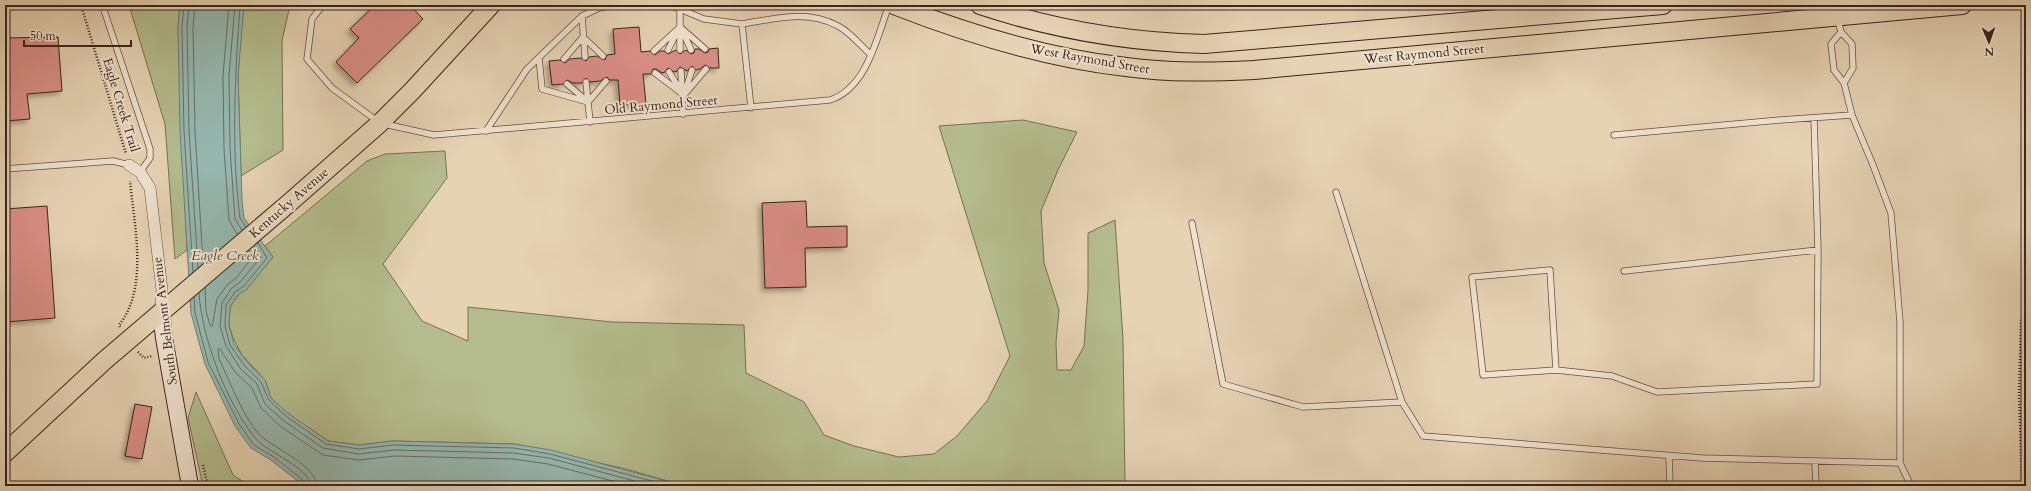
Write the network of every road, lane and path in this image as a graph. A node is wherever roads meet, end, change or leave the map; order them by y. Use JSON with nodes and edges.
{"nodes":[{"id":1,"x":81,"y":5,"type":"edge"},
{"id":2,"x":323,"y":5,"type":"edge"},
{"id":3,"x":491,"y":5,"type":"edge"},
{"id":4,"x":614,"y":5,"type":"edge"},
{"id":5,"x":668,"y":5,"type":"edge"},
{"id":6,"x":889,"y":5,"type":"edge"},
{"id":7,"x":894,"y":5,"type":"edge"},
{"id":8,"x":980,"y":5,"type":"edge"},
{"id":9,"x":1663,"y":5,"type":"edge"},
{"id":10,"x":1962,"y":5,"type":"edge"},
{"id":11,"x":680,"y":7,"type":"edge"},
{"id":12,"x":104,"y":10,"type":"dead end"},
{"id":13,"x":582,"y":16,"type":"junction"},
{"id":14,"x":1837,"y":18,"type":"edge"},
{"id":15,"x":742,"y":24,"type":"junction"},
{"id":16,"x":680,"y":26,"type":"junction"},
{"id":17,"x":583,"y":37,"type":"junction"},
{"id":18,"x":705,"y":49,"type":"dead end"},
{"id":19,"x":668,"y":50,"type":"dead end"},
{"id":20,"x":680,"y":50,"type":"dead end"},
{"id":21,"x":691,"y":50,"type":"dead end"},
{"id":22,"x":654,"y":51,"type":"dead end"},
{"id":23,"x":870,"y":54,"type":"junction"},
{"id":24,"x":603,"y":56,"type":"dead end"},
{"id":25,"x":585,"y":57,"type":"dead end"},
{"id":26,"x":539,"y":58,"type":"junction"},
{"id":27,"x":564,"y":60,"type":"dead end"},
{"id":28,"x":706,"y":69,"type":"dead end"},
{"id":29,"x":692,"y":70,"type":"dead end"},
{"id":30,"x":681,"y":71,"type":"dead end"},
{"id":31,"x":669,"y":72,"type":"dead end"},
{"id":32,"x":655,"y":73,"type":"dead end"},
{"id":33,"x":606,"y":81,"type":"dead end"},
{"id":34,"x":586,"y":82,"type":"dead end"},
{"id":35,"x":566,"y":84,"type":"dead end"},
{"id":36,"x":1844,"y":84,"type":"junction"},
{"id":37,"x":684,"y":95,"type":"junction"},
{"id":38,"x":588,"y":102,"type":"junction"},
{"id":39,"x":751,"y":108,"type":"junction"},
{"id":40,"x":683,"y":114,"type":"junction"},
{"id":41,"x":1852,"y":115,"type":"junction"},
{"id":42,"x":1814,"y":118,"type":"junction"},
{"id":43,"x":590,"y":122,"type":"junction"},
{"id":44,"x":380,"y":123,"type":"junction"},
{"id":45,"x":486,"y":131,"type":"junction"},
{"id":46,"x":1614,"y":135,"type":"dead end"},
{"id":47,"x":129,"y":165,"type":"junction"},
{"id":48,"x":5,"y":169,"type":"edge"},
{"id":49,"x":140,"y":172,"type":"junction"},
{"id":50,"x":1336,"y":192,"type":"dead end"},
{"id":51,"x":1192,"y":223,"type":"dead end"},
{"id":52,"x":1818,"y":250,"type":"junction"},
{"id":53,"x":1624,"y":271,"type":"dead end"},
{"id":54,"x":2026,"y":301,"type":"edge"},
{"id":55,"x":161,"y":312,"type":"junction"},
{"id":56,"x":1556,"y":370,"type":"junction"},
{"id":57,"x":1402,"y":402,"type":"junction"},
{"id":58,"x":5,"y":453,"type":"edge"},
{"id":59,"x":1669,"y":456,"type":"junction"},
{"id":60,"x":1815,"y":461,"type":"junction"},
{"id":61,"x":1900,"y":463,"type":"junction"},
{"id":62,"x":190,"y":486,"type":"edge"},
{"id":63,"x":1670,"y":486,"type":"edge"},
{"id":64,"x":1816,"y":486,"type":"edge"},
{"id":65,"x":1911,"y":486,"type":"edge"},
{"id":66,"x":2022,"y":486,"type":"edge"}],
"edges":[{"from":1,"to":47,"type":"path","name":"Eagle Creek Trail"},
{"from":2,"to":44,"type":"lane"},
{"from":3,"to":44,"type":"main road","name":"Kentucky Avenue"},
{"from":4,"to":13,"type":"lane"},
{"from":5,"to":11,"type":"lane"},
{"from":6,"to":23,"type":"lane","name":"Old Raymond Street"},
{"from":7,"to":14,"type":"main road","name":"West Raymond Street"},
{"from":8,"to":9,"type":"main road","name":"West Raymond Street"},
{"from":10,"to":14,"type":"main road","name":"West Raymond Street"},
{"from":11,"to":15,"type":"lane"},
{"from":11,"to":16,"type":"lane"},
{"from":12,"to":49,"type":"lane"},
{"from":13,"to":17,"type":"lane"},
{"from":13,"to":26,"type":"lane"},
{"from":14,"to":36,"type":"lane"},
{"from":14,"to":36,"type":"lane"},
{"from":15,"to":23,"type":"lane"},
{"from":15,"to":39,"type":"lane"},
{"from":16,"to":18,"type":"lane"},
{"from":16,"to":19,"type":"lane"},
{"from":16,"to":20,"type":"lane"},
{"from":16,"to":21,"type":"lane"},
{"from":16,"to":22,"type":"lane"},
{"from":17,"to":24,"type":"lane"},
{"from":17,"to":25,"type":"lane"},
{"from":17,"to":27,"type":"lane"},
{"from":23,"to":39,"type":"lane","name":"Old Raymond Street"},
{"from":26,"to":38,"type":"lane"},
{"from":26,"to":45,"type":"lane"},
{"from":28,"to":37,"type":"lane"},
{"from":29,"to":37,"type":"lane"},
{"from":30,"to":37,"type":"lane"},
{"from":31,"to":37,"type":"lane"},
{"from":32,"to":37,"type":"lane"},
{"from":33,"to":38,"type":"lane"},
{"from":34,"to":38,"type":"lane"},
{"from":35,"to":38,"type":"lane"},
{"from":36,"to":41,"type":"lane"},
{"from":37,"to":40,"type":"lane"},
{"from":38,"to":43,"type":"lane"},
{"from":39,"to":40,"type":"lane","name":"Old Raymond Street"},
{"from":40,"to":43,"type":"lane","name":"Old Raymond Street"},
{"from":41,"to":42,"type":"lane"},
{"from":41,"to":61,"type":"lane"},
{"from":42,"to":46,"type":"lane"},
{"from":42,"to":52,"type":"lane"},
{"from":43,"to":45,"type":"lane","name":"Old Raymond Street"},
{"from":44,"to":45,"type":"lane","name":"Old Raymond Street"},
{"from":44,"to":55,"type":"main road","name":"Kentucky Avenue"},
{"from":47,"to":48,"type":"lane"},
{"from":47,"to":49,"type":"street","name":"South Belmont Avenue"},
{"from":49,"to":55,"type":"street","name":"South Belmont Avenue"},
{"from":50,"to":57,"type":"lane"},
{"from":51,"to":57,"type":"lane"},
{"from":52,"to":53,"type":"lane"},
{"from":52,"to":56,"type":"lane"},
{"from":54,"to":66,"type":"path"},
{"from":55,"to":58,"type":"main road","name":"Kentucky Avenue"},
{"from":55,"to":62,"type":"main road","name":"South Belmont Avenue"},
{"from":56,"to":56,"type":"lane"},
{"from":57,"to":59,"type":"lane"},
{"from":59,"to":60,"type":"lane"},
{"from":59,"to":63,"type":"lane"},
{"from":60,"to":61,"type":"lane"},
{"from":60,"to":64,"type":"lane"},
{"from":61,"to":65,"type":"lane"}]}
